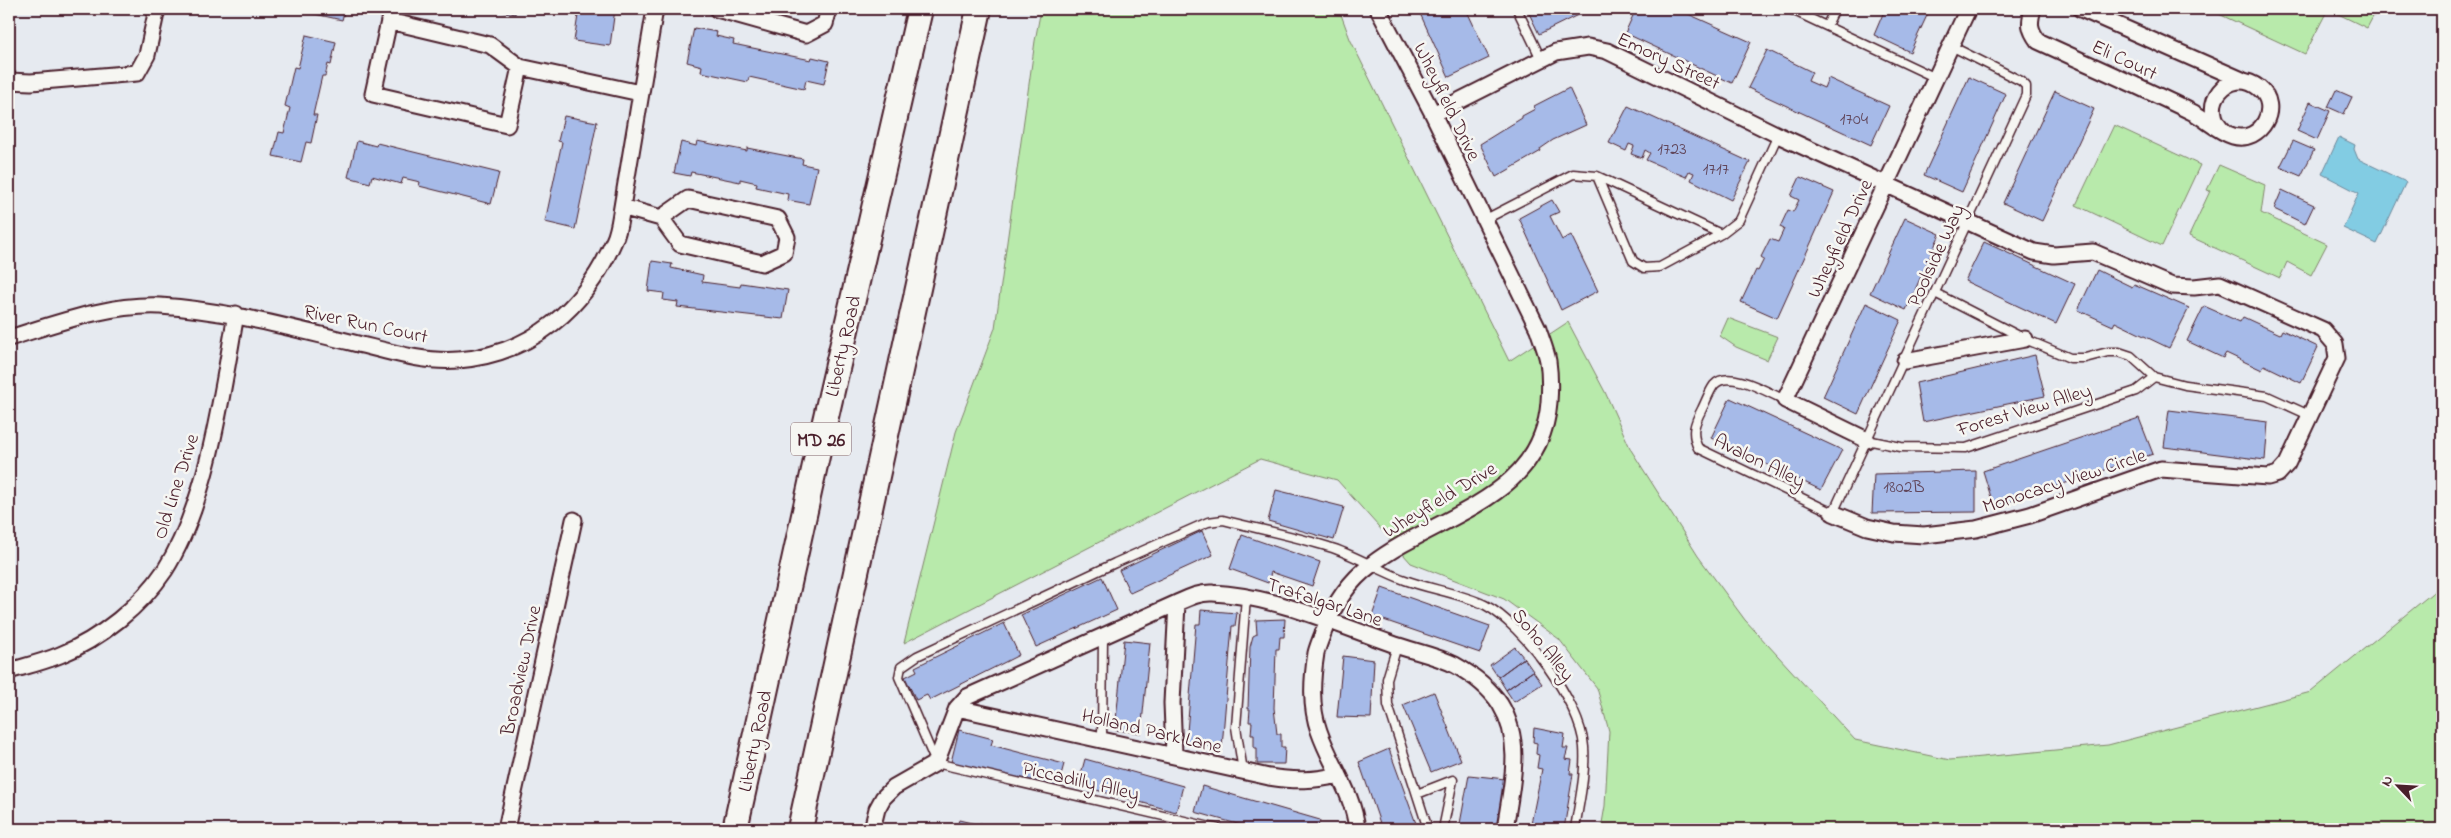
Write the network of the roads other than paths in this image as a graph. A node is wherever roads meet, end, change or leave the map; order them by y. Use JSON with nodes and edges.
{"nodes":[{"id":1,"x":156,"y":9,"type":"edge"},
{"id":2,"x":655,"y":9,"type":"edge"},
{"id":3,"x":717,"y":9,"type":"edge"},
{"id":4,"x":829,"y":9,"type":"edge"},
{"id":5,"x":920,"y":9,"type":"edge"},
{"id":6,"x":979,"y":9,"type":"edge"},
{"id":7,"x":1378,"y":9,"type":"edge"},
{"id":8,"x":1517,"y":9,"type":"edge"},
{"id":9,"x":1790,"y":9,"type":"edge"},
{"id":10,"x":1835,"y":9,"type":"edge"},
{"id":11,"x":1968,"y":9,"type":"edge"},
{"id":12,"x":2033,"y":9,"type":"edge"},
{"id":13,"x":2081,"y":9,"type":"edge"},
{"id":14,"x":1827,"y":25,"type":"junction"},
{"id":15,"x":1951,"y":46,"type":"junction"},
{"id":16,"x":1541,"y":59,"type":"junction"},
{"id":17,"x":520,"y":67,"type":"junction"},
{"id":18,"x":1936,"y":78,"type":"junction"},
{"id":19,"x":2242,"y":80,"type":"junction"},
{"id":20,"x":9,"y":81,"type":"edge"},
{"id":21,"x":640,"y":93,"type":"junction"},
{"id":22,"x":1433,"y":114,"type":"junction"},
{"id":23,"x":2226,"y":132,"type":"junction"},
{"id":24,"x":1778,"y":135,"type":"junction"},
{"id":25,"x":1597,"y":176,"type":"junction"},
{"id":26,"x":1886,"y":185,"type":"junction"},
{"id":27,"x":622,"y":208,"type":"junction"},
{"id":28,"x":661,"y":218,"type":"junction"},
{"id":29,"x":1483,"y":220,"type":"junction"},
{"id":30,"x":1967,"y":222,"type":"junction"},
{"id":31,"x":1721,"y":234,"type":"junction"},
{"id":32,"x":1935,"y":293,"type":"junction"},
{"id":33,"x":236,"y":314,"type":"junction"},
{"id":34,"x":9,"y":338,"type":"edge"},
{"id":35,"x":2025,"y":339,"type":"junction"},
{"id":36,"x":1904,"y":360,"type":"junction"},
{"id":37,"x":2154,"y":376,"type":"junction"},
{"id":38,"x":1785,"y":400,"type":"junction"},
{"id":39,"x":2309,"y":415,"type":"junction"},
{"id":40,"x":1867,"y":440,"type":"junction"},
{"id":41,"x":1833,"y":513,"type":"junction"},
{"id":42,"x":574,"y":520,"type":"dead end"},
{"id":43,"x":1370,"y":566,"type":"junction"},
{"id":44,"x":1246,"y":597,"type":"junction"},
{"id":45,"x":1177,"y":603,"type":"junction"},
{"id":46,"x":1328,"y":621,"type":"junction"},
{"id":47,"x":1103,"y":637,"type":"junction"},
{"id":48,"x":1397,"y":646,"type":"junction"},
{"id":49,"x":9,"y":671,"type":"edge"},
{"id":50,"x":957,"y":708,"type":"junction"},
{"id":51,"x":1102,"y":739,"type":"junction"},
{"id":52,"x":1174,"y":754,"type":"junction"},
{"id":53,"x":936,"y":763,"type":"junction"},
{"id":54,"x":1242,"y":771,"type":"junction"},
{"id":55,"x":1339,"y":775,"type":"junction"},
{"id":56,"x":1417,"y":794,"type":"junction"},
{"id":57,"x":506,"y":829,"type":"edge"},
{"id":58,"x":734,"y":829,"type":"edge"},
{"id":59,"x":800,"y":829,"type":"edge"},
{"id":60,"x":872,"y":829,"type":"edge"},
{"id":61,"x":1219,"y":829,"type":"edge"},
{"id":62,"x":1357,"y":829,"type":"edge"},
{"id":63,"x":1428,"y":829,"type":"edge"},
{"id":64,"x":1443,"y":829,"type":"edge"},
{"id":65,"x":1505,"y":829,"type":"edge"},
{"id":66,"x":1575,"y":829,"type":"edge"}],
"edges":[{"from":1,"to":20,"type":"street"},
{"from":2,"to":21,"type":"street","name":"River Run Court"},
{"from":3,"to":4,"type":"street"},
{"from":5,"to":58,"type":"main road","name":"Liberty Road","number":"MD 26"},
{"from":6,"to":59,"type":"main road","number":"MD 26"},
{"from":7,"to":22,"type":"street","name":"Wheyfield Drive"},
{"from":8,"to":16,"type":"lane"},
{"from":9,"to":14,"type":"lane"},
{"from":10,"to":14,"type":"lane"},
{"from":11,"to":15,"type":"street","name":"Wheyfield Drive"},
{"from":12,"to":23,"type":"street","name":"Eli Court"},
{"from":13,"to":19,"type":"street","name":"Eli Court"},
{"from":14,"to":18,"type":"lane"},
{"from":15,"to":18,"type":"street","name":"Wheyfield Drive"},
{"from":15,"to":30,"type":"lane","name":"Poolside Way"},
{"from":16,"to":22,"type":"street","name":"Emory Street"},
{"from":16,"to":24,"type":"street","name":"Emory Street"},
{"from":17,"to":17,"type":"street"},
{"from":17,"to":21,"type":"street"},
{"from":18,"to":26,"type":"street","name":"Wheyfield Drive"},
{"from":19,"to":23,"type":"street"},
{"from":19,"to":23,"type":"street","name":"Eli Court"},
{"from":21,"to":27,"type":"street","name":"River Run Court"},
{"from":22,"to":29,"type":"street","name":"Wheyfield Drive"},
{"from":24,"to":26,"type":"street","name":"Emory Street"},
{"from":24,"to":31,"type":"lane"},
{"from":25,"to":29,"type":"lane"},
{"from":25,"to":31,"type":"lane"},
{"from":25,"to":31,"type":"lane"},
{"from":26,"to":30,"type":"street","name":"Monocacy View Circle"},
{"from":26,"to":38,"type":"street","name":"Wheyfield Drive"},
{"from":27,"to":28,"type":"street"},
{"from":27,"to":33,"type":"street","name":"River Run Court"},
{"from":28,"to":28,"type":"street"},
{"from":29,"to":43,"type":"street","name":"Wheyfield Drive"},
{"from":30,"to":32,"type":"lane","name":"Poolside Way"},
{"from":30,"to":39,"type":"street","name":"Monocacy View Circle"},
{"from":32,"to":35,"type":"lane"},
{"from":32,"to":36,"type":"lane","name":"Poolside Way"},
{"from":33,"to":34,"type":"street","name":"River Run Court"},
{"from":33,"to":49,"type":"street","name":"Old Line Drive"},
{"from":35,"to":36,"type":"street"},
{"from":35,"to":37,"type":"lane"},
{"from":36,"to":40,"type":"lane","name":"Poolside Way"},
{"from":37,"to":39,"type":"lane"},
{"from":37,"to":40,"type":"lane","name":"Forest View Alley"},
{"from":38,"to":40,"type":"street"},
{"from":38,"to":41,"type":"lane","name":"Avalon Alley"},
{"from":39,"to":41,"type":"street","name":"Monocacy View Circle"},
{"from":40,"to":41,"type":"lane","name":"Poolside Way"},
{"from":42,"to":57,"type":"street","name":"Broadview Drive"},
{"from":43,"to":46,"type":"street","name":"Wheyfield Drive"},
{"from":43,"to":53,"type":"lane","name":"Soho Alley"},
{"from":43,"to":66,"type":"lane","name":"Soho Alley"},
{"from":44,"to":45,"type":"street","name":"Trafalgar Lane"},
{"from":44,"to":46,"type":"street","name":"Trafalgar Lane"},
{"from":44,"to":54,"type":"lane"},
{"from":45,"to":47,"type":"street","name":"Trafalgar Lane"},
{"from":45,"to":52,"type":"street"},
{"from":46,"to":48,"type":"street","name":"Trafalgar Lane"},
{"from":46,"to":55,"type":"street","name":"Wheyfield Drive"},
{"from":47,"to":50,"type":"street","name":"Trafalgar Lane"},
{"from":47,"to":51,"type":"lane"},
{"from":48,"to":56,"type":"lane"},
{"from":48,"to":65,"type":"street","name":"Trafalgar Lane"},
{"from":50,"to":51,"type":"street","name":"Holland Park Lane"},
{"from":50,"to":53,"type":"street"},
{"from":51,"to":52,"type":"street","name":"Holland Park Lane"},
{"from":52,"to":54,"type":"street","name":"Holland Park Lane"},
{"from":53,"to":60,"type":"street"},
{"from":53,"to":61,"type":"lane","name":"Piccadilly Alley"},
{"from":54,"to":55,"type":"street","name":"Holland Park Lane"},
{"from":55,"to":62,"type":"street","name":"Wheyfield Drive"},
{"from":56,"to":63,"type":"lane"},
{"from":56,"to":64,"type":"lane"}]}
